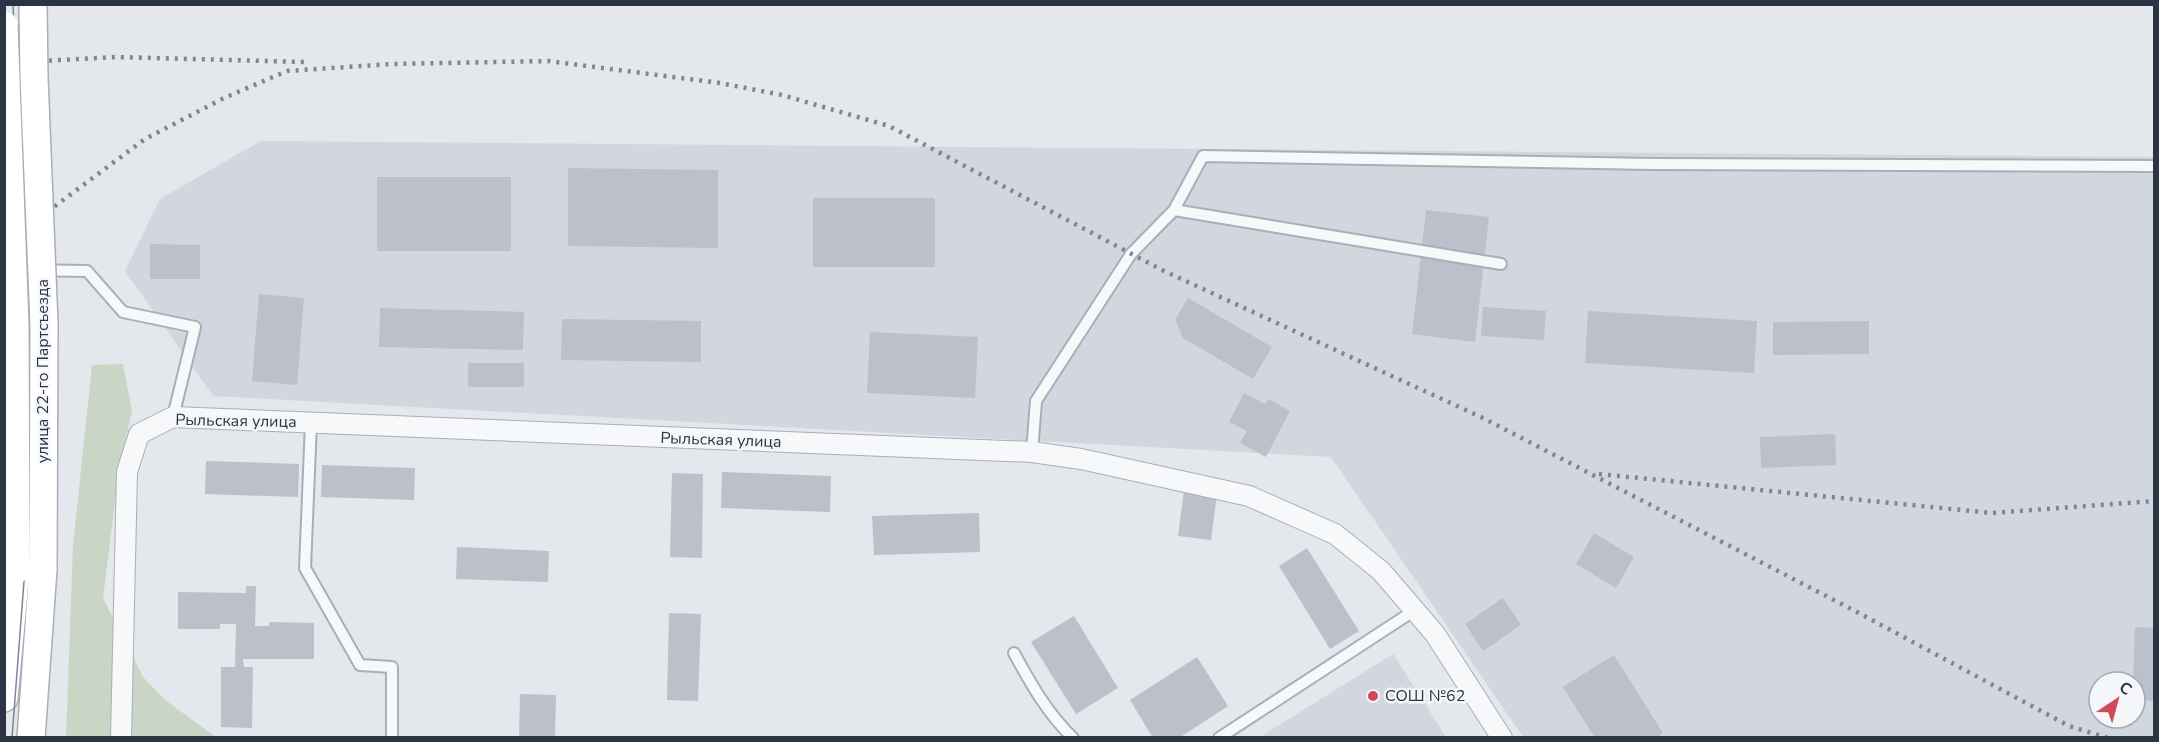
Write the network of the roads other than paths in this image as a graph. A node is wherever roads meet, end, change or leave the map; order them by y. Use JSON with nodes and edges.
{"nodes":[{"id":1,"x":33,"y":4,"type":"edge"},
{"id":2,"x":4,"y":25,"type":"edge"},
{"id":3,"x":2154,"y":166,"type":"edge"},
{"id":4,"x":1174,"y":210,"type":"junction"},
{"id":5,"x":1502,"y":264,"type":"dead end"},
{"id":6,"x":4,"y":278,"type":"edge"},
{"id":7,"x":173,"y":417,"type":"junction"},
{"id":8,"x":310,"y":423,"type":"junction"},
{"id":9,"x":1032,"y":452,"type":"junction"},
{"id":10,"x":29,"y":570,"type":"junction"},
{"id":11,"x":1415,"y":610,"type":"junction"},
{"id":12,"x":1014,"y":653,"type":"dead end"},
{"id":13,"x":4,"y":698,"type":"edge"},
{"id":14,"x":31,"y":738,"type":"edge"},
{"id":15,"x":121,"y":738,"type":"edge"},
{"id":16,"x":392,"y":738,"type":"edge"},
{"id":17,"x":1073,"y":738,"type":"edge"},
{"id":18,"x":1219,"y":738,"type":"edge"},
{"id":19,"x":1502,"y":738,"type":"edge"}],
"edges":[{"from":1,"to":10,"type":"main road","name":"улица 22-го Партсъезда","bridge":true},
{"from":2,"to":10,"type":"main road","name":"улица 22-го Партсъезда","bridge":true},
{"from":3,"to":4,"type":"lane"},
{"from":4,"to":5,"type":"lane"},
{"from":4,"to":9,"type":"lane"},
{"from":6,"to":7,"type":"lane"},
{"from":7,"to":8,"type":"street","name":"Рыльская улица"},
{"from":7,"to":15,"type":"street","name":"Рыльская улица"},
{"from":8,"to":9,"type":"street","name":"Рыльская улица"},
{"from":8,"to":16,"type":"lane"},
{"from":9,"to":11,"type":"street","name":"Рыльская улица"},
{"from":10,"to":13,"type":"main road","name":"улица 22-го Партсъезда"},
{"from":10,"to":14,"type":"main road","name":"улица 22-го Партсъезда"},
{"from":11,"to":18,"type":"lane"},
{"from":11,"to":19,"type":"street","name":"Рыльская улица"},
{"from":12,"to":17,"type":"lane"}]}
